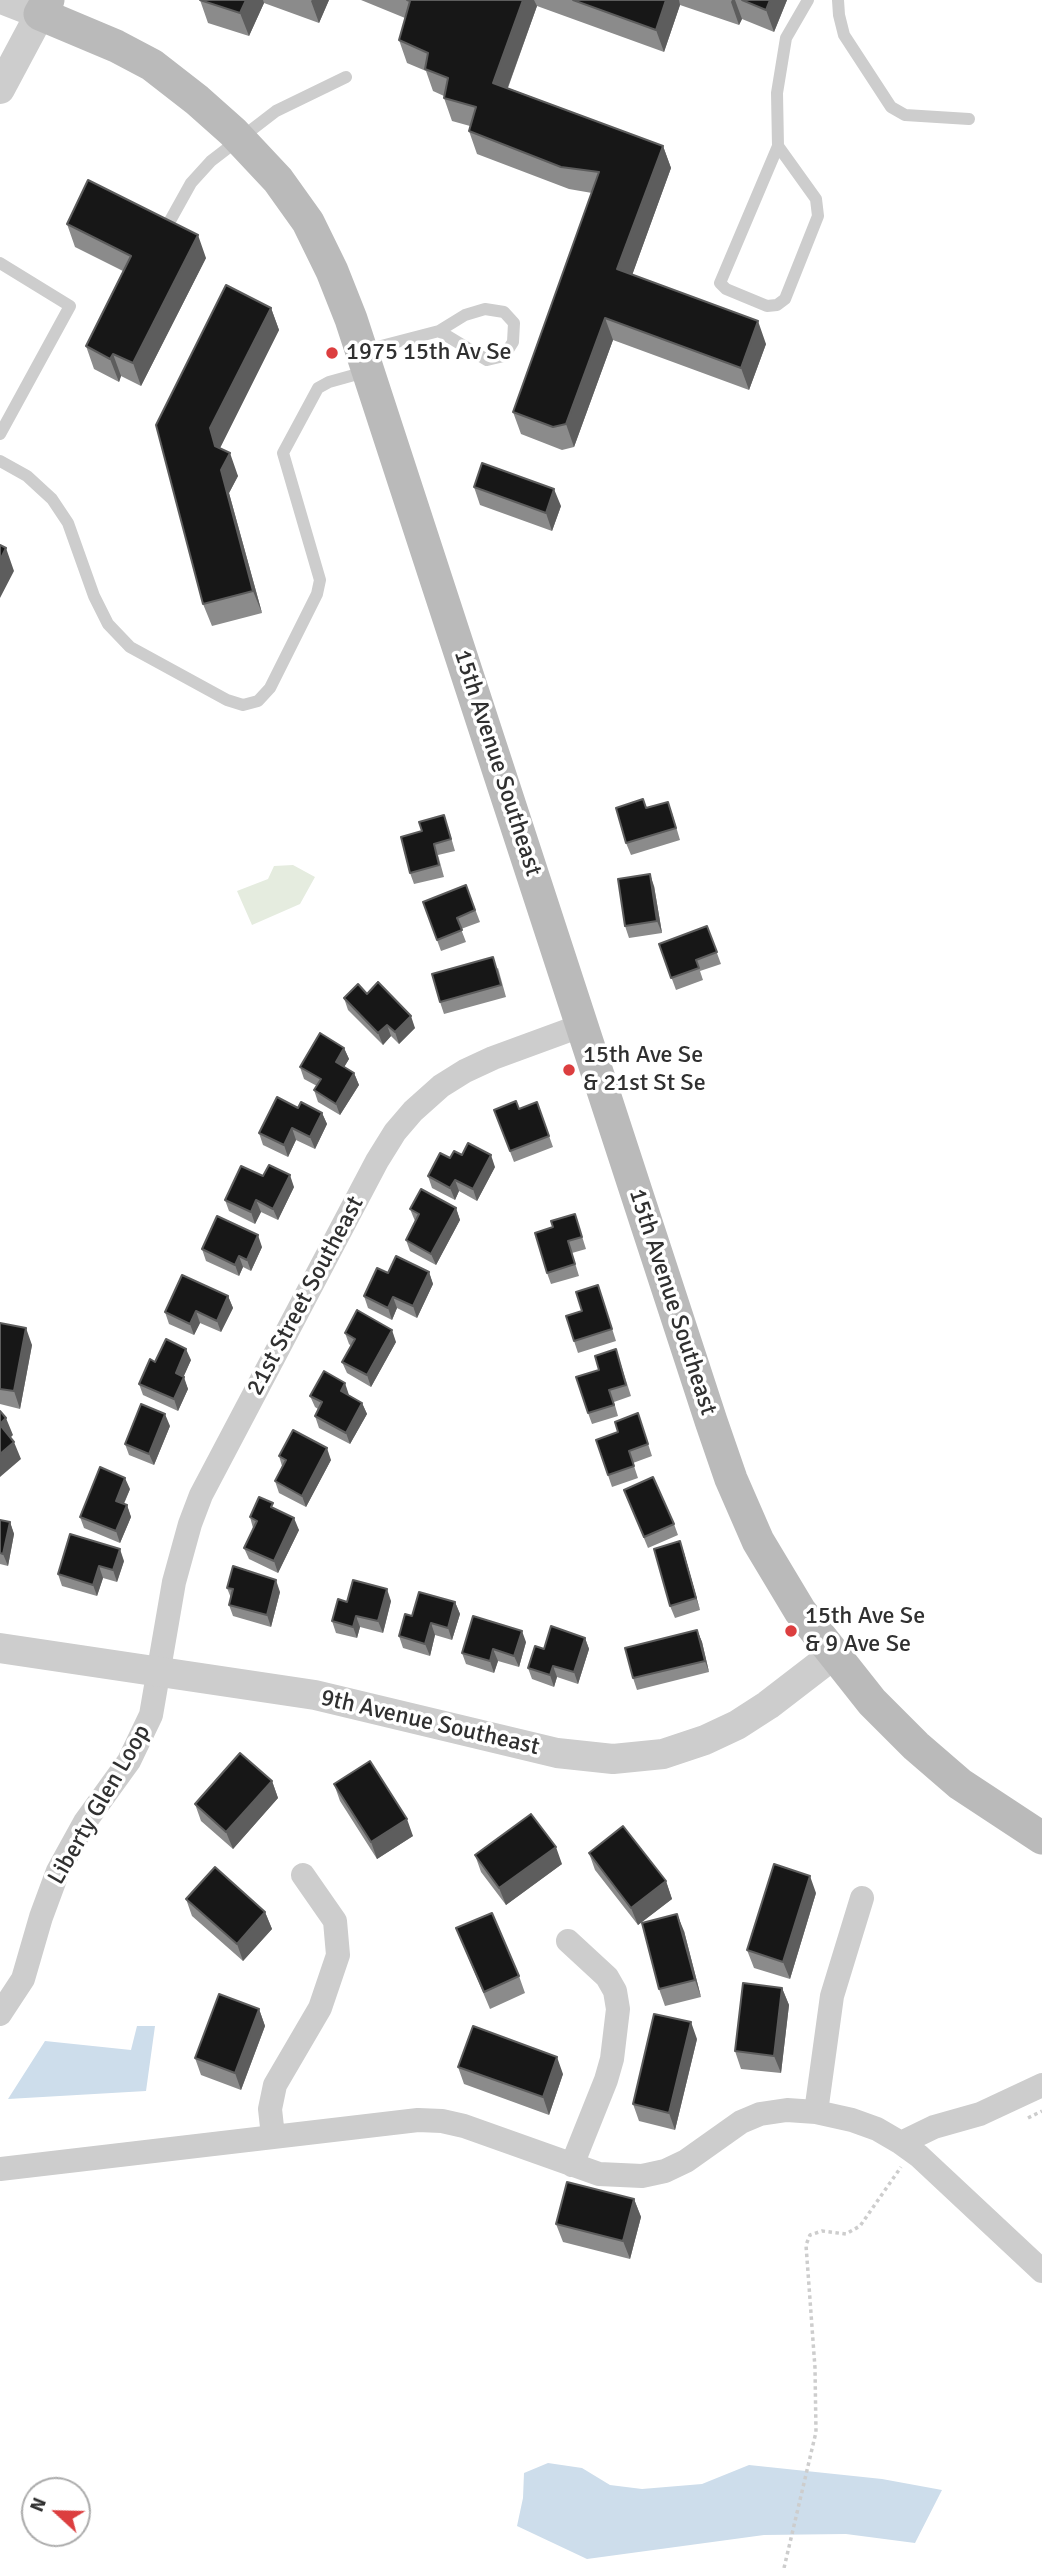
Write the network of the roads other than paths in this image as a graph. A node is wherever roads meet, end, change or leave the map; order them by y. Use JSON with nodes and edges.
{"nodes":[{"id":1,"x":4,"y":0,"type":"edge"},
{"id":2,"x":808,"y":0,"type":"edge"},
{"id":3,"x":838,"y":0,"type":"edge"},
{"id":4,"x":44,"y":7,"type":"edge"},
{"id":5,"x":346,"y":77,"type":"dead end"},
{"id":6,"x":0,"y":89,"type":"edge"},
{"id":7,"x":969,"y":119,"type":"dead end"},
{"id":8,"x":240,"y":140,"type":"junction"},
{"id":9,"x":778,"y":146,"type":"junction"},
{"id":10,"x":166,"y":228,"type":"edge"},
{"id":11,"x":0,"y":263,"type":"edge"},
{"id":12,"x":439,"y":331,"type":"junction"},
{"id":13,"x":365,"y":361,"type":"junction"},
{"id":14,"x":0,"y":435,"type":"edge"},
{"id":15,"x":0,"y":461,"type":"edge"},
{"id":16,"x":583,"y":1025,"type":"junction"},
{"id":17,"x":0,"y":1648,"type":"edge"},
{"id":18,"x":833,"y":1655,"type":"junction"},
{"id":19,"x":160,"y":1671,"type":"junction"},
{"id":20,"x":1042,"y":1838,"type":"edge"},
{"id":21,"x":303,"y":1875,"type":"dead end"},
{"id":22,"x":862,"y":1898,"type":"dead end"},
{"id":23,"x":568,"y":1941,"type":"dead end"},
{"id":24,"x":0,"y":2014,"type":"edge"},
{"id":25,"x":1042,"y":2085,"type":"edge"},
{"id":26,"x":816,"y":2112,"type":"junction"},
{"id":27,"x":273,"y":2136,"type":"junction"},
{"id":28,"x":910,"y":2149,"type":"junction"},
{"id":29,"x":572,"y":2165,"type":"junction"},
{"id":30,"x":0,"y":2169,"type":"edge"},
{"id":31,"x":1042,"y":2271,"type":"edge"}],
"edges":[{"from":1,"to":4,"type":"street","name":"15th Avenue Southeast"},
{"from":2,"to":9,"type":"lane"},
{"from":3,"to":7,"type":"lane"},
{"from":4,"to":6,"type":"street"},
{"from":4,"to":8,"type":"main road","name":"15th Avenue Southeast"},
{"from":5,"to":8,"type":"lane"},
{"from":8,"to":10,"type":"lane"},
{"from":8,"to":13,"type":"main road","name":"15th Avenue Southeast"},
{"from":9,"to":9,"type":"lane"},
{"from":11,"to":14,"type":"lane"},
{"from":12,"to":12,"type":"lane"},
{"from":12,"to":13,"type":"lane"},
{"from":13,"to":15,"type":"lane"},
{"from":13,"to":16,"type":"main road","name":"15th Avenue Southeast"},
{"from":16,"to":18,"type":"main road","name":"15th Avenue Southeast"},
{"from":16,"to":19,"type":"street","name":"21st Street Southeast"},
{"from":17,"to":19,"type":"street","name":"9th Avenue Southeast"},
{"from":18,"to":19,"type":"street","name":"9th Avenue Southeast"},
{"from":18,"to":20,"type":"main road","name":"15th Avenue Southeast"},
{"from":19,"to":24,"type":"street","name":"Liberty Glen Loop"},
{"from":21,"to":27,"type":"street"},
{"from":22,"to":26,"type":"street"},
{"from":23,"to":29,"type":"street"},
{"from":25,"to":28,"type":"street"},
{"from":26,"to":28,"type":"street"},
{"from":26,"to":29,"type":"street"},
{"from":27,"to":29,"type":"street"},
{"from":27,"to":30,"type":"street"},
{"from":28,"to":31,"type":"street"}]}
